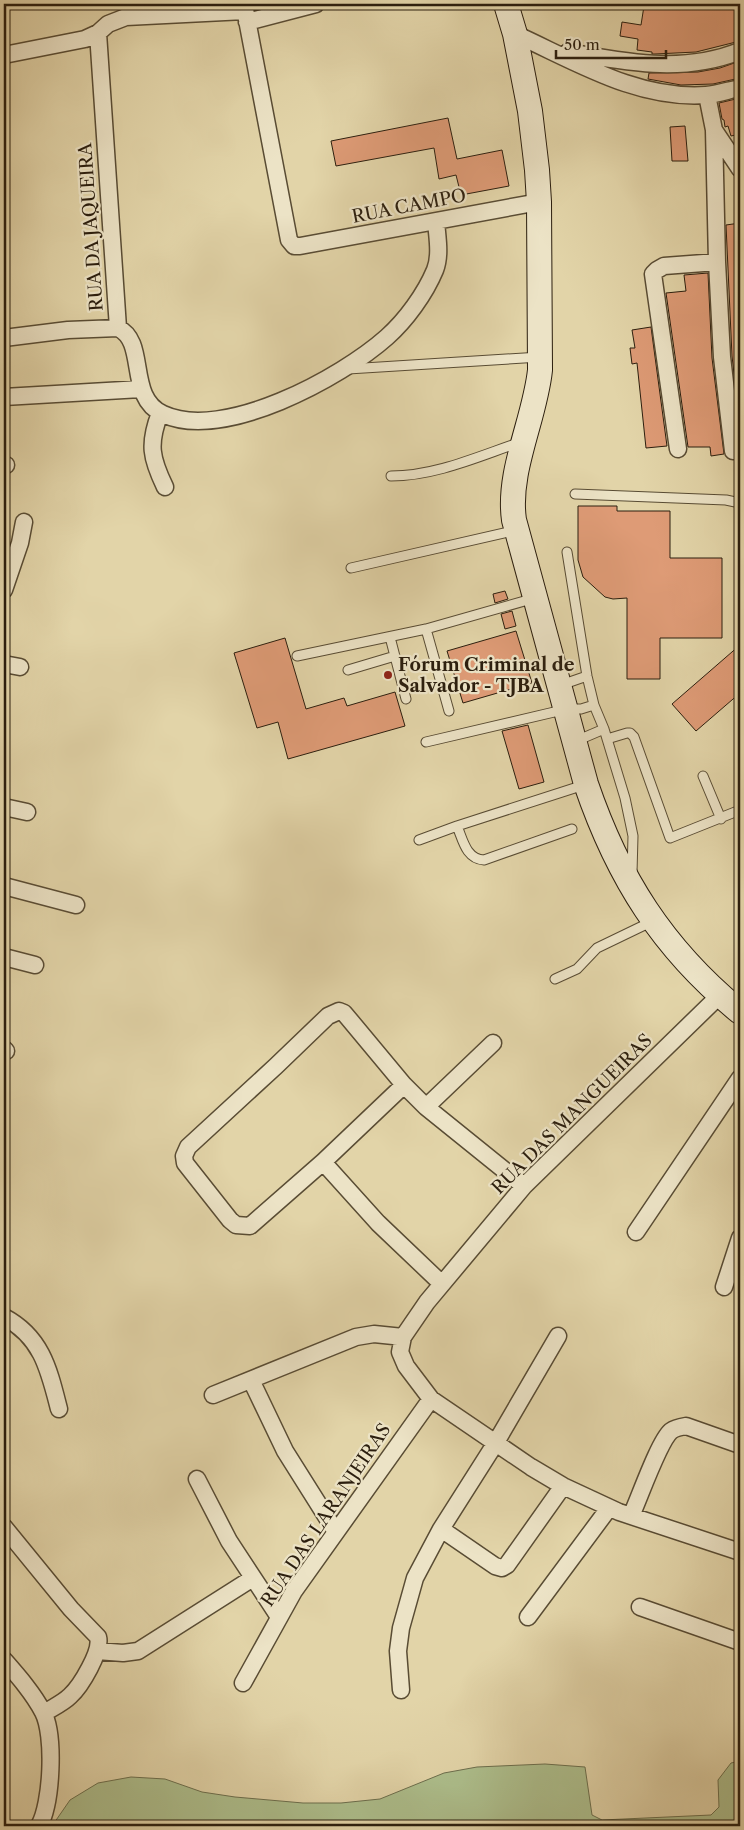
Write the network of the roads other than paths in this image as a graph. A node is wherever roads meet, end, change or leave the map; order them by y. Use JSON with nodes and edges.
{"nodes":[{"id":1,"x":316,"y":4,"type":"edge"},
{"id":2,"x":506,"y":4,"type":"edge"},
{"id":3,"x":245,"y":12,"type":"edge"},
{"id":4,"x":98,"y":33,"type":"junction"},
{"id":5,"x":515,"y":34,"type":"junction"},
{"id":6,"x":546,"y":48,"type":"junction"},
{"id":7,"x":740,"y":51,"type":"edge"},
{"id":8,"x":4,"y":55,"type":"edge"},
{"id":9,"x":740,"y":88,"type":"edge"},
{"id":10,"x":707,"y":95,"type":"junction"},
{"id":11,"x":714,"y":130,"type":"junction"},
{"id":12,"x":740,"y":169,"type":"edge"},
{"id":13,"x":539,"y":202,"type":"junction"},
{"id":14,"x":436,"y":221,"type":"junction"},
{"id":15,"x":717,"y":262,"type":"junction"},
{"id":16,"x":118,"y":328,"type":"junction"},
{"id":17,"x":4,"y":338,"type":"edge"},
{"id":18,"x":540,"y":357,"type":"junction"},
{"id":19,"x":341,"y":370,"type":"junction"},
{"id":20,"x":141,"y":389,"type":"junction"},
{"id":21,"x":4,"y":397,"type":"edge"},
{"id":22,"x":160,"y":413,"type":"junction"},
{"id":23,"x":524,"y":441,"type":"junction"},
{"id":24,"x":678,"y":449,"type":"dead end"},
{"id":25,"x":733,"y":451,"type":"dead end"},
{"id":26,"x":391,"y":476,"type":"dead end"},
{"id":27,"x":165,"y":487,"type":"dead end"},
{"id":28,"x":575,"y":494,"type":"dead end"},
{"id":29,"x":740,"y":503,"type":"edge"},
{"id":30,"x":24,"y":522,"type":"dead end"},
{"id":31,"x":517,"y":530,"type":"junction"},
{"id":32,"x":567,"y":552,"type":"dead end"},
{"id":33,"x":351,"y":568,"type":"dead end"},
{"id":34,"x":4,"y":590,"type":"edge"},
{"id":35,"x":536,"y":598,"type":"junction"},
{"id":36,"x":426,"y":629,"type":"junction"},
{"id":37,"x":390,"y":637,"type":"junction"},
{"id":38,"x":297,"y":656,"type":"dead end"},
{"id":39,"x":395,"y":656,"type":"junction"},
{"id":40,"x":348,"y":670,"type":"dead end"},
{"id":41,"x":587,"y":676,"type":"junction"},
{"id":42,"x":560,"y":685,"type":"junction"},
{"id":43,"x":406,"y":699,"type":"dead end"},
{"id":44,"x":594,"y":705,"type":"junction"},
{"id":45,"x":567,"y":709,"type":"junction"},
{"id":46,"x":449,"y":711,"type":"dead end"},
{"id":47,"x":604,"y":729,"type":"junction"},
{"id":48,"x":606,"y":739,"type":"junction"},
{"id":49,"x":575,"y":741,"type":"junction"},
{"id":50,"x":426,"y":742,"type":"dead end"},
{"id":51,"x":703,"y":776,"type":"dead end"},
{"id":52,"x":586,"y":784,"type":"junction"},
{"id":53,"x":4,"y":807,"type":"edge"},
{"id":54,"x":740,"y":810,"type":"edge"},
{"id":55,"x":27,"y":812,"type":"dead end"},
{"id":56,"x":721,"y":819,"type":"junction"},
{"id":57,"x":457,"y":826,"type":"junction"},
{"id":58,"x":572,"y":829,"type":"dead end"},
{"id":59,"x":419,"y":840,"type":"dead end"},
{"id":60,"x":4,"y":886,"type":"edge"},
{"id":61,"x":631,"y":886,"type":"junction"},
{"id":62,"x":76,"y":905,"type":"dead end"},
{"id":63,"x":653,"y":921,"type":"junction"},
{"id":64,"x":4,"y":958,"type":"edge"},
{"id":65,"x":35,"y":965,"type":"dead end"},
{"id":66,"x":555,"y":979,"type":"dead end"},
{"id":67,"x":720,"y":995,"type":"junction"},
{"id":68,"x":740,"y":1012,"type":"edge"},
{"id":69,"x":493,"y":1043,"type":"dead end"},
{"id":70,"x":740,"y":1078,"type":"edge"},
{"id":71,"x":404,"y":1086,"type":"junction"},
{"id":72,"x":426,"y":1107,"type":"junction"},
{"id":73,"x":322,"y":1162,"type":"junction"},
{"id":74,"x":524,"y":1186,"type":"junction"},
{"id":75,"x":636,"y":1232,"type":"dead end"},
{"id":76,"x":740,"y":1238,"type":"edge"},
{"id":77,"x":442,"y":1284,"type":"junction"},
{"id":78,"x":724,"y":1287,"type":"dead end"},
{"id":79,"x":4,"y":1317,"type":"edge"},
{"id":80,"x":558,"y":1336,"type":"dead end"},
{"id":81,"x":402,"y":1337,"type":"junction"},
{"id":82,"x":251,"y":1380,"type":"junction"},
{"id":83,"x":213,"y":1395,"type":"dead end"},
{"id":84,"x":430,"y":1399,"type":"junction"},
{"id":85,"x":59,"y":1409,"type":"dead end"},
{"id":86,"x":495,"y":1444,"type":"junction"},
{"id":87,"x":740,"y":1445,"type":"edge"},
{"id":88,"x":197,"y":1479,"type":"dead end"},
{"id":89,"x":563,"y":1486,"type":"junction"},
{"id":90,"x":609,"y":1508,"type":"junction"},
{"id":91,"x":632,"y":1516,"type":"junction"},
{"id":92,"x":4,"y":1526,"type":"edge"},
{"id":93,"x":441,"y":1529,"type":"junction"},
{"id":94,"x":336,"y":1532,"type":"junction"},
{"id":95,"x":740,"y":1552,"type":"edge"},
{"id":96,"x":254,"y":1578,"type":"junction"},
{"id":97,"x":640,"y":1607,"type":"dead end"},
{"id":98,"x":279,"y":1617,"type":"junction"},
{"id":99,"x":528,"y":1617,"type":"dead end"},
{"id":100,"x":740,"y":1642,"type":"edge"},
{"id":101,"x":97,"y":1651,"type":"junction"},
{"id":102,"x":4,"y":1660,"type":"edge"},
{"id":103,"x":243,"y":1683,"type":"dead end"},
{"id":104,"x":401,"y":1690,"type":"dead end"},
{"id":105,"x":44,"y":1713,"type":"junction"},
{"id":106,"x":39,"y":1826,"type":"edge"}],
"edges":[{"from":1,"to":3,"type":"street"},
{"from":2,"to":5,"type":"main road"},
{"from":3,"to":4,"type":"street"},
{"from":3,"to":14,"type":"street","name":"RUA CAMPO"},
{"from":4,"to":8,"type":"street"},
{"from":4,"to":16,"type":"street","name":"RUA DA JAQUEIRA"},
{"from":5,"to":6,"type":"street"},
{"from":5,"to":13,"type":"main road"},
{"from":6,"to":7,"type":"street"},
{"from":6,"to":10,"type":"street"},
{"from":9,"to":10,"type":"street"},
{"from":10,"to":11,"type":"street"},
{"from":11,"to":12,"type":"street"},
{"from":11,"to":15,"type":"street"},
{"from":13,"to":14,"type":"street","name":"RUA CAMPO"},
{"from":13,"to":18,"type":"main road"},
{"from":14,"to":19,"type":"street"},
{"from":15,"to":24,"type":"street"},
{"from":15,"to":25,"type":"street"},
{"from":16,"to":17,"type":"street"},
{"from":16,"to":20,"type":"street","name":"RUA DA JAQUEIRA"},
{"from":18,"to":19,"type":"lane"},
{"from":18,"to":23,"type":"main road"},
{"from":19,"to":22,"type":"street"},
{"from":20,"to":21,"type":"street"},
{"from":20,"to":22,"type":"street","name":"RUA DA JAQUEIRA"},
{"from":22,"to":27,"type":"street"},
{"from":23,"to":26,"type":"lane"},
{"from":23,"to":31,"type":"main road"},
{"from":28,"to":29,"type":"lane"},
{"from":30,"to":34,"type":"street"},
{"from":31,"to":33,"type":"lane"},
{"from":31,"to":35,"type":"main road"},
{"from":32,"to":41,"type":"lane"},
{"from":35,"to":36,"type":"lane"},
{"from":35,"to":42,"type":"main road"},
{"from":36,"to":37,"type":"lane"},
{"from":36,"to":46,"type":"lane"},
{"from":37,"to":38,"type":"lane"},
{"from":37,"to":39,"type":"lane"},
{"from":39,"to":40,"type":"lane"},
{"from":39,"to":43,"type":"lane"},
{"from":41,"to":42,"type":"lane"},
{"from":41,"to":44,"type":"lane"},
{"from":42,"to":45,"type":"main road"},
{"from":44,"to":45,"type":"lane"},
{"from":44,"to":47,"type":"lane"},
{"from":45,"to":49,"type":"main road"},
{"from":45,"to":50,"type":"lane"},
{"from":47,"to":48,"type":"lane"},
{"from":47,"to":49,"type":"lane"},
{"from":48,"to":56,"type":"lane"},
{"from":48,"to":61,"type":"lane"},
{"from":49,"to":52,"type":"main road"},
{"from":51,"to":56,"type":"lane"},
{"from":52,"to":57,"type":"lane"},
{"from":52,"to":61,"type":"main road"},
{"from":53,"to":55,"type":"street"},
{"from":54,"to":56,"type":"lane"},
{"from":57,"to":58,"type":"lane"},
{"from":57,"to":59,"type":"lane"},
{"from":60,"to":62,"type":"street"},
{"from":61,"to":63,"type":"main road"},
{"from":63,"to":66,"type":"lane"},
{"from":63,"to":67,"type":"main road"},
{"from":64,"to":65,"type":"street"},
{"from":67,"to":68,"type":"main road"},
{"from":67,"to":74,"type":"street","name":"RUA DAS MANGUEIRAS"},
{"from":69,"to":72,"type":"street"},
{"from":70,"to":75,"type":"street"},
{"from":71,"to":72,"type":"street"},
{"from":71,"to":73,"type":"street"},
{"from":71,"to":73,"type":"street"},
{"from":72,"to":74,"type":"street"},
{"from":73,"to":77,"type":"street"},
{"from":74,"to":77,"type":"street","name":"RUA DAS MANGUEIRAS"},
{"from":76,"to":78,"type":"street"},
{"from":77,"to":81,"type":"street","name":"RUA DAS MANGUEIRAS"},
{"from":79,"to":85,"type":"street"},
{"from":80,"to":86,"type":"street"},
{"from":81,"to":82,"type":"street"},
{"from":81,"to":84,"type":"street"},
{"from":82,"to":83,"type":"street"},
{"from":82,"to":94,"type":"street"},
{"from":84,"to":86,"type":"street"},
{"from":84,"to":94,"type":"street","name":"RUA DAS LARANJEIRAS"},
{"from":86,"to":89,"type":"street"},
{"from":86,"to":93,"type":"street"},
{"from":87,"to":91,"type":"street"},
{"from":88,"to":96,"type":"street"},
{"from":89,"to":90,"type":"street"},
{"from":89,"to":93,"type":"street"},
{"from":90,"to":91,"type":"street"},
{"from":90,"to":99,"type":"street"},
{"from":91,"to":95,"type":"street"},
{"from":92,"to":101,"type":"street"},
{"from":93,"to":104,"type":"street"},
{"from":94,"to":98,"type":"street","name":"RUA DAS LARANJEIRAS"},
{"from":96,"to":98,"type":"street"},
{"from":96,"to":101,"type":"street"},
{"from":97,"to":100,"type":"street"},
{"from":98,"to":103,"type":"street","name":"RUA DAS LARANJEIRAS"},
{"from":101,"to":105,"type":"street"},
{"from":102,"to":105,"type":"street"},
{"from":105,"to":106,"type":"street"}]}
